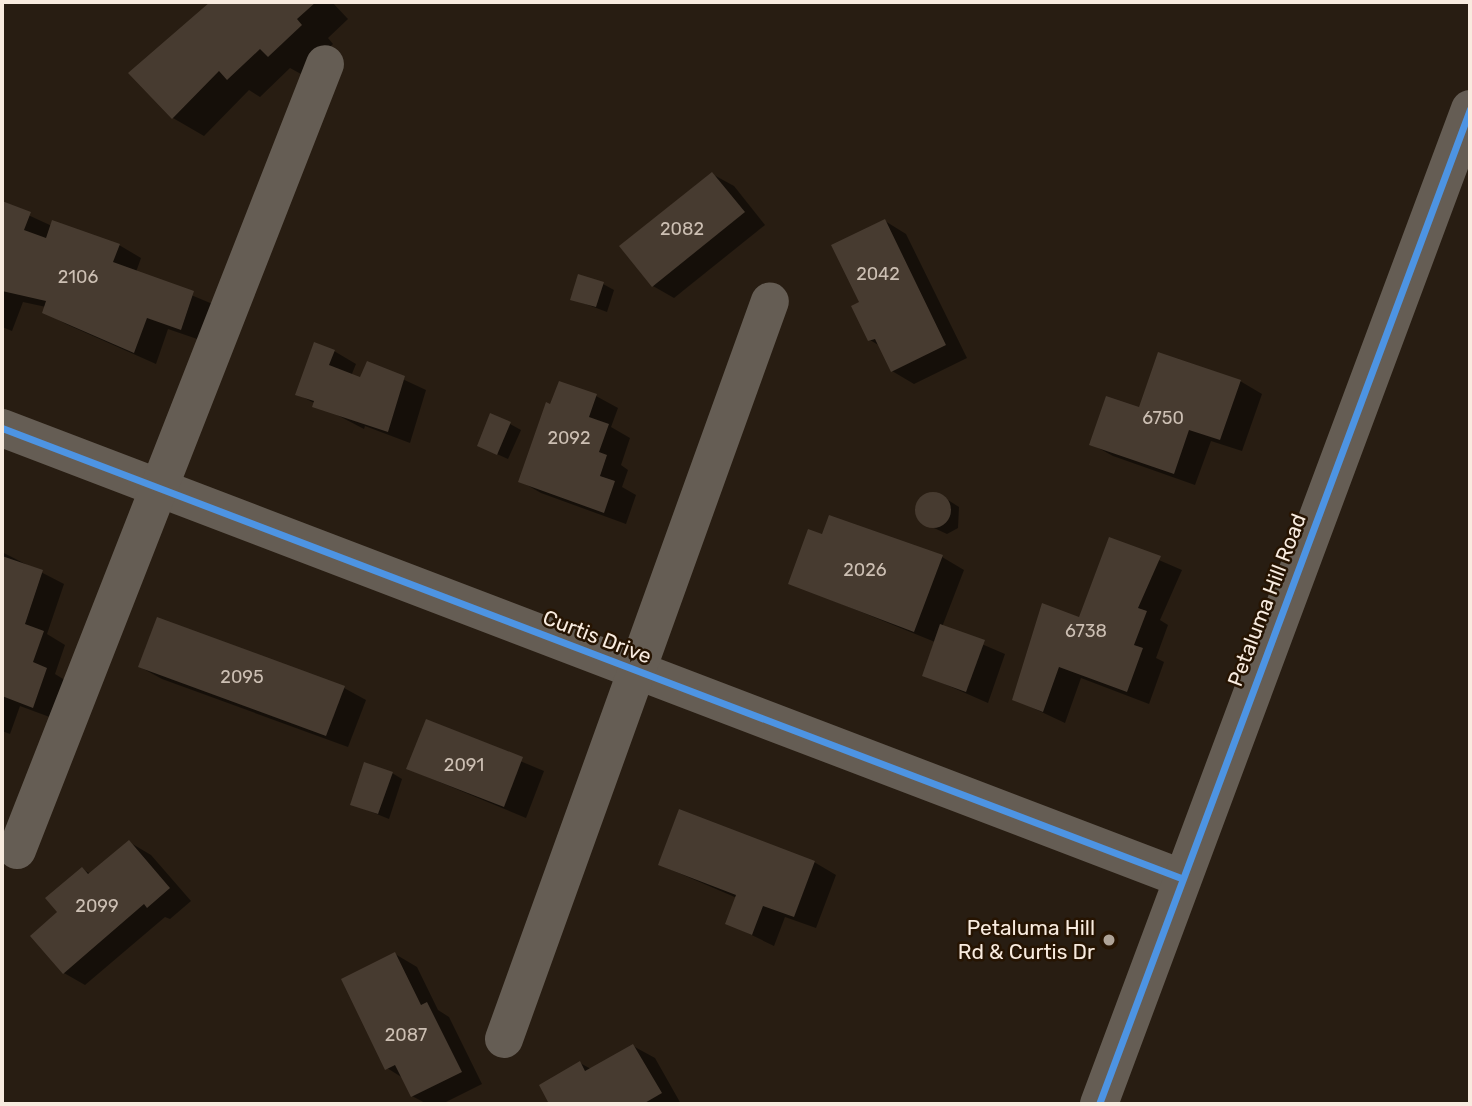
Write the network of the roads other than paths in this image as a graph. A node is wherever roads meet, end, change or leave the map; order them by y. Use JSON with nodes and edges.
{"nodes":[{"id":1,"x":325,"y":64,"type":"dead end"},
{"id":2,"x":1467,"y":126,"type":"edge"},
{"id":3,"x":770,"y":301,"type":"dead end"},
{"id":4,"x":2,"y":428,"type":"edge"},
{"id":5,"x":156,"y":489,"type":"junction"},
{"id":6,"x":637,"y":671,"type":"junction"},
{"id":7,"x":17,"y":850,"type":"dead end"},
{"id":8,"x":1181,"y":878,"type":"junction"},
{"id":9,"x":504,"y":1039,"type":"dead end"},
{"id":10,"x":1099,"y":1104,"type":"edge"}],
"edges":[{"from":1,"to":5,"type":"street"},
{"from":2,"to":8,"type":"street","name":"Petaluma Hill Road"},
{"from":3,"to":6,"type":"street"},
{"from":4,"to":5,"type":"street","name":"Curtis Drive"},
{"from":5,"to":6,"type":"street","name":"Curtis Drive"},
{"from":5,"to":7,"type":"street"},
{"from":6,"to":8,"type":"street","name":"Curtis Drive"},
{"from":6,"to":9,"type":"street"},
{"from":8,"to":10,"type":"street","name":"Petaluma Hill Road"}]}
